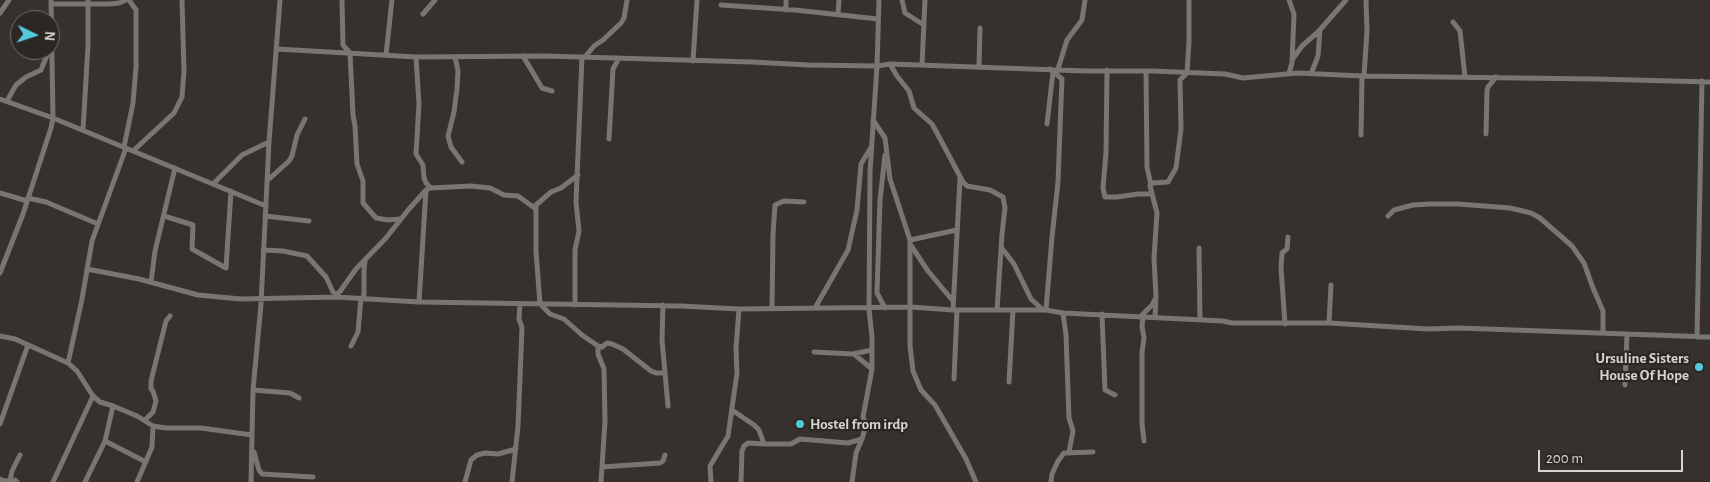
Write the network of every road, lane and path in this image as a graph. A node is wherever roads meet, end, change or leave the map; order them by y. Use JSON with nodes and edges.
{"nodes":[{"id":1,"x":9,"y":0,"type":"edge"},
{"id":2,"x":128,"y":0,"type":"edge"},
{"id":3,"x":182,"y":0,"type":"edge"},
{"id":4,"x":280,"y":0,"type":"edge"},
{"id":5,"x":342,"y":0,"type":"edge"},
{"id":6,"x":392,"y":0,"type":"edge"},
{"id":7,"x":435,"y":0,"type":"edge"},
{"id":8,"x":627,"y":0,"type":"edge"},
{"id":9,"x":697,"y":0,"type":"edge"},
{"id":10,"x":786,"y":0,"type":"edge"},
{"id":11,"x":839,"y":0,"type":"edge"},
{"id":12,"x":879,"y":0,"type":"edge"},
{"id":13,"x":902,"y":0,"type":"edge"},
{"id":14,"x":925,"y":0,"type":"edge"},
{"id":15,"x":1085,"y":0,"type":"edge"},
{"id":16,"x":1189,"y":0,"type":"edge"},
{"id":17,"x":1288,"y":0,"type":"edge"},
{"id":18,"x":1346,"y":0,"type":"edge"},
{"id":19,"x":1366,"y":0,"type":"edge"},
{"id":20,"x":51,"y":2,"type":"edge"},
{"id":21,"x":89,"y":2,"type":"edge"},
{"id":22,"x":721,"y":5,"type":"dead end"},
{"id":23,"x":786,"y":10,"type":"junction"},
{"id":24,"x":0,"y":13,"type":"edge"},
{"id":25,"x":422,"y":14,"type":"dead end"},
{"id":26,"x":838,"y":14,"type":"junction"},
{"id":27,"x":878,"y":19,"type":"junction"},
{"id":28,"x":1453,"y":22,"type":"dead end"},
{"id":29,"x":924,"y":25,"type":"junction"},
{"id":30,"x":980,"y":28,"type":"dead end"},
{"id":31,"x":1320,"y":29,"type":"junction"},
{"id":32,"x":277,"y":49,"type":"junction"},
{"id":33,"x":350,"y":53,"type":"junction"},
{"id":34,"x":386,"y":55,"type":"junction"},
{"id":35,"x":522,"y":56,"type":"junction"},
{"id":36,"x":416,"y":57,"type":"junction"},
{"id":37,"x":455,"y":57,"type":"junction"},
{"id":38,"x":584,"y":57,"type":"junction"},
{"id":39,"x":619,"y":58,"type":"junction"},
{"id":40,"x":44,"y":60,"type":"edge"},
{"id":41,"x":51,"y":60,"type":"edge"},
{"id":42,"x":1292,"y":60,"type":"junction"},
{"id":43,"x":693,"y":61,"type":"junction"},
{"id":44,"x":890,"y":64,"type":"junction"},
{"id":45,"x":922,"y":65,"type":"junction"},
{"id":46,"x":877,"y":66,"type":"junction"},
{"id":47,"x":979,"y":66,"type":"junction"},
{"id":48,"x":1054,"y":70,"type":"junction"},
{"id":49,"x":1107,"y":70,"type":"junction"},
{"id":50,"x":1146,"y":71,"type":"junction"},
{"id":51,"x":1187,"y":73,"type":"junction"},
{"id":52,"x":1289,"y":73,"type":"junction"},
{"id":53,"x":1311,"y":74,"type":"junction"},
{"id":54,"x":1363,"y":76,"type":"junction"},
{"id":55,"x":1465,"y":77,"type":"junction"},
{"id":56,"x":1496,"y":77,"type":"junction"},
{"id":57,"x":1702,"y":81,"type":"junction"},
{"id":58,"x":1710,"y":82,"type":"edge"},
{"id":59,"x":552,"y":92,"type":"dead end"},
{"id":60,"x":0,"y":99,"type":"edge"},
{"id":61,"x":7,"y":101,"type":"junction"},
{"id":62,"x":53,"y":118,"type":"junction"},
{"id":63,"x":305,"y":119,"type":"dead end"},
{"id":64,"x":873,"y":119,"type":"junction"},
{"id":65,"x":1047,"y":124,"type":"dead end"},
{"id":66,"x":83,"y":130,"type":"junction"},
{"id":67,"x":1361,"y":134,"type":"dead end"},
{"id":68,"x":1486,"y":134,"type":"dead end"},
{"id":69,"x":609,"y":140,"type":"dead end"},
{"id":70,"x":269,"y":142,"type":"junction"},
{"id":71,"x":886,"y":145,"type":"junction"},
{"id":72,"x":872,"y":146,"type":"junction"},
{"id":73,"x":125,"y":148,"type":"junction"},
{"id":74,"x":133,"y":151,"type":"junction"},
{"id":75,"x":462,"y":162,"type":"dead end"},
{"id":76,"x":175,"y":168,"type":"junction"},
{"id":77,"x":578,"y":176,"type":"junction"},
{"id":78,"x":960,"y":176,"type":"junction"},
{"id":79,"x":268,"y":180,"type":"junction"},
{"id":80,"x":213,"y":184,"type":"junction"},
{"id":81,"x":1151,"y":185,"type":"junction"},
{"id":82,"x":428,"y":189,"type":"junction"},
{"id":83,"x":231,"y":192,"type":"junction"},
{"id":84,"x":0,"y":193,"type":"edge"},
{"id":85,"x":1152,"y":194,"type":"junction"},
{"id":86,"x":27,"y":200,"type":"junction"},
{"id":87,"x":804,"y":202,"type":"dead end"},
{"id":88,"x":266,"y":206,"type":"junction"},
{"id":89,"x":536,"y":209,"type":"junction"},
{"id":90,"x":164,"y":216,"type":"junction"},
{"id":91,"x":265,"y":216,"type":"junction"},
{"id":92,"x":1388,"y":216,"type":"dead end"},
{"id":93,"x":400,"y":219,"type":"junction"},
{"id":94,"x":309,"y":221,"type":"dead end"},
{"id":95,"x":98,"y":224,"type":"junction"},
{"id":96,"x":957,"y":230,"type":"junction"},
{"id":97,"x":1288,"y":237,"type":"dead end"},
{"id":98,"x":910,"y":242,"type":"junction"},
{"id":99,"x":1001,"y":247,"type":"junction"},
{"id":100,"x":1199,"y":248,"type":"dead end"},
{"id":101,"x":263,"y":250,"type":"junction"},
{"id":102,"x":365,"y":260,"type":"junction"},
{"id":103,"x":87,"y":269,"type":"junction"},
{"id":104,"x":0,"y":272,"type":"edge"},
{"id":105,"x":151,"y":282,"type":"junction"},
{"id":106,"x":1331,"y":285,"type":"dead end"},
{"id":107,"x":337,"y":296,"type":"junction"},
{"id":108,"x":1156,"y":297,"type":"junction"},
{"id":109,"x":363,"y":298,"type":"junction"},
{"id":110,"x":261,"y":299,"type":"junction"},
{"id":111,"x":953,"y":301,"type":"junction"},
{"id":112,"x":419,"y":302,"type":"junction"},
{"id":113,"x":520,"y":304,"type":"junction"},
{"id":114,"x":540,"y":304,"type":"junction"},
{"id":115,"x":575,"y":304,"type":"junction"},
{"id":116,"x":663,"y":306,"type":"junction"},
{"id":117,"x":911,"y":307,"type":"junction"},
{"id":118,"x":772,"y":308,"type":"junction"},
{"id":119,"x":815,"y":308,"type":"junction"},
{"id":120,"x":885,"y":308,"type":"junction"},
{"id":121,"x":740,"y":309,"type":"junction"},
{"id":122,"x":869,"y":309,"type":"junction"},
{"id":123,"x":955,"y":310,"type":"junction"},
{"id":124,"x":997,"y":310,"type":"junction"},
{"id":125,"x":1013,"y":310,"type":"junction"},
{"id":126,"x":1045,"y":310,"type":"junction"},
{"id":127,"x":1063,"y":313,"type":"junction"},
{"id":128,"x":1102,"y":314,"type":"junction"},
{"id":129,"x":170,"y":316,"type":"dead end"},
{"id":130,"x":1141,"y":317,"type":"junction"},
{"id":131,"x":1155,"y":318,"type":"junction"},
{"id":132,"x":1200,"y":320,"type":"junction"},
{"id":133,"x":1330,"y":323,"type":"junction"},
{"id":134,"x":1286,"y":324,"type":"junction"},
{"id":135,"x":1603,"y":333,"type":"junction"},
{"id":136,"x":1627,"y":334,"type":"junction"},
{"id":137,"x":0,"y":336,"type":"edge"},
{"id":138,"x":1697,"y":337,"type":"junction"},
{"id":139,"x":1710,"y":338,"type":"edge"},
{"id":140,"x":28,"y":345,"type":"junction"},
{"id":141,"x":351,"y":346,"type":"dead end"},
{"id":142,"x":598,"y":346,"type":"junction"},
{"id":143,"x":872,"y":350,"type":"junction"},
{"id":144,"x":814,"y":352,"type":"dead end"},
{"id":145,"x":854,"y":354,"type":"junction"},
{"id":146,"x":68,"y":363,"type":"junction"},
{"id":147,"x":872,"y":370,"type":"junction"},
{"id":148,"x":665,"y":373,"type":"junction"},
{"id":149,"x":954,"y":379,"type":"dead end"},
{"id":150,"x":1009,"y":382,"type":"dead end"},
{"id":151,"x":1625,"y":385,"type":"dead end"},
{"id":152,"x":253,"y":390,"type":"junction"},
{"id":153,"x":1115,"y":395,"type":"dead end"},
{"id":154,"x":93,"y":396,"type":"junction"},
{"id":155,"x":298,"y":398,"type":"dead end"},
{"id":156,"x":113,"y":406,"type":"junction"},
{"id":157,"x":668,"y":406,"type":"dead end"},
{"id":158,"x":732,"y":410,"type":"junction"},
{"id":159,"x":145,"y":420,"type":"junction"},
{"id":160,"x":0,"y":424,"type":"edge"},
{"id":161,"x":153,"y":426,"type":"junction"},
{"id":162,"x":252,"y":435,"type":"junction"},
{"id":163,"x":862,"y":439,"type":"junction"},
{"id":164,"x":105,"y":441,"type":"junction"},
{"id":165,"x":1144,"y":441,"type":"dead end"},
{"id":166,"x":764,"y":444,"type":"junction"},
{"id":167,"x":252,"y":445,"type":"junction"},
{"id":168,"x":516,"y":450,"type":"junction"},
{"id":169,"x":1069,"y":452,"type":"junction"},
{"id":170,"x":1093,"y":452,"type":"dead end"},
{"id":171,"x":20,"y":454,"type":"dead end"},
{"id":172,"x":665,"y":455,"type":"dead end"},
{"id":173,"x":146,"y":462,"type":"junction"},
{"id":174,"x":602,"y":467,"type":"junction"},
{"id":175,"x":313,"y":477,"type":"dead end"},
{"id":176,"x":5,"y":480,"type":"edge"},
{"id":177,"x":17,"y":482,"type":"edge"},
{"id":178,"x":53,"y":482,"type":"edge"},
{"id":179,"x":85,"y":482,"type":"edge"},
{"id":180,"x":137,"y":482,"type":"edge"},
{"id":181,"x":251,"y":482,"type":"edge"},
{"id":182,"x":465,"y":482,"type":"edge"},
{"id":183,"x":512,"y":482,"type":"edge"},
{"id":184,"x":600,"y":482,"type":"edge"},
{"id":185,"x":711,"y":482,"type":"edge"},
{"id":186,"x":741,"y":482,"type":"edge"},
{"id":187,"x":852,"y":482,"type":"edge"},
{"id":188,"x":976,"y":482,"type":"edge"},
{"id":189,"x":1051,"y":482,"type":"edge"}],
"edges":[{"from":1,"to":24,"type":"street"},
{"from":2,"to":21,"type":"street"},
{"from":2,"to":73,"type":"street"},
{"from":3,"to":74,"type":"street"},
{"from":4,"to":32,"type":"street"},
{"from":5,"to":33,"type":"street"},
{"from":6,"to":34,"type":"street"},
{"from":7,"to":25,"type":"street"},
{"from":8,"to":38,"type":"street"},
{"from":9,"to":43,"type":"street"},
{"from":10,"to":23,"type":"street"},
{"from":11,"to":26,"type":"street"},
{"from":12,"to":27,"type":"street"},
{"from":13,"to":29,"type":"street"},
{"from":14,"to":29,"type":"street"},
{"from":15,"to":48,"type":"street"},
{"from":16,"to":51,"type":"street"},
{"from":17,"to":42,"type":"street"},
{"from":18,"to":31,"type":"street"},
{"from":19,"to":54,"type":"street"},
{"from":20,"to":21,"type":"street"},
{"from":21,"to":66,"type":"street"},
{"from":22,"to":23,"type":"street"},
{"from":23,"to":26,"type":"street"},
{"from":26,"to":27,"type":"street"},
{"from":27,"to":46,"type":"street"},
{"from":28,"to":55,"type":"street"},
{"from":29,"to":45,"type":"street"},
{"from":30,"to":47,"type":"street"},
{"from":31,"to":42,"type":"street"},
{"from":31,"to":53,"type":"street"},
{"from":32,"to":33,"type":"street"},
{"from":32,"to":70,"type":"street"},
{"from":33,"to":34,"type":"street"},
{"from":33,"to":93,"type":"street"},
{"from":34,"to":36,"type":"street"},
{"from":35,"to":37,"type":"street"},
{"from":35,"to":38,"type":"street"},
{"from":35,"to":59,"type":"street"},
{"from":36,"to":37,"type":"street"},
{"from":36,"to":82,"type":"street"},
{"from":37,"to":75,"type":"street"},
{"from":38,"to":39,"type":"street"},
{"from":38,"to":77,"type":"street"},
{"from":39,"to":43,"type":"street"},
{"from":39,"to":69,"type":"street"},
{"from":40,"to":61,"type":"street"},
{"from":41,"to":62,"type":"street"},
{"from":42,"to":52,"type":"street"},
{"from":43,"to":46,"type":"street"},
{"from":44,"to":45,"type":"street"},
{"from":44,"to":46,"type":"street"},
{"from":44,"to":78,"type":"street"},
{"from":45,"to":47,"type":"street"},
{"from":46,"to":64,"type":"street"},
{"from":47,"to":48,"type":"street"},
{"from":48,"to":49,"type":"street"},
{"from":48,"to":65,"type":"street"},
{"from":48,"to":126,"type":"street"},
{"from":49,"to":50,"type":"street"},
{"from":49,"to":85,"type":"street"},
{"from":50,"to":51,"type":"street"},
{"from":50,"to":81,"type":"street"},
{"from":51,"to":52,"type":"street"},
{"from":51,"to":81,"type":"street"},
{"from":52,"to":53,"type":"street"},
{"from":53,"to":54,"type":"street"},
{"from":54,"to":55,"type":"street"},
{"from":54,"to":67,"type":"street"},
{"from":55,"to":56,"type":"street"},
{"from":56,"to":57,"type":"street"},
{"from":56,"to":68,"type":"street"},
{"from":57,"to":58,"type":"street"},
{"from":57,"to":138,"type":"street"},
{"from":60,"to":61,"type":"street"},
{"from":61,"to":62,"type":"street"},
{"from":62,"to":66,"type":"street"},
{"from":62,"to":86,"type":"street"},
{"from":63,"to":79,"type":"street"},
{"from":64,"to":71,"type":"street"},
{"from":64,"to":72,"type":"street"},
{"from":66,"to":73,"type":"street"},
{"from":70,"to":79,"type":"street"},
{"from":70,"to":80,"type":"street"},
{"from":71,"to":98,"type":"street"},
{"from":71,"to":120,"type":"street"},
{"from":72,"to":119,"type":"street"},
{"from":72,"to":122,"type":"street"},
{"from":73,"to":74,"type":"street"},
{"from":73,"to":95,"type":"street"},
{"from":74,"to":76,"type":"street"},
{"from":76,"to":80,"type":"street"},
{"from":76,"to":90,"type":"street"},
{"from":77,"to":89,"type":"street"},
{"from":77,"to":115,"type":"street"},
{"from":78,"to":96,"type":"street"},
{"from":78,"to":99,"type":"street"},
{"from":79,"to":88,"type":"street"},
{"from":80,"to":83,"type":"street"},
{"from":81,"to":85,"type":"street"},
{"from":82,"to":89,"type":"street"},
{"from":82,"to":93,"type":"street"},
{"from":82,"to":112,"type":"street"},
{"from":83,"to":88,"type":"street"},
{"from":83,"to":90,"type":"street"},
{"from":84,"to":86,"type":"street"},
{"from":85,"to":108,"type":"street"},
{"from":86,"to":95,"type":"street"},
{"from":86,"to":104,"type":"street"},
{"from":87,"to":118,"type":"street"},
{"from":88,"to":91,"type":"street"},
{"from":89,"to":114,"type":"street"},
{"from":90,"to":105,"type":"street"},
{"from":91,"to":94,"type":"street"},
{"from":91,"to":101,"type":"street"},
{"from":92,"to":135,"type":"street"},
{"from":93,"to":102,"type":"street"},
{"from":95,"to":103,"type":"street"},
{"from":96,"to":98,"type":"street"},
{"from":96,"to":111,"type":"street"},
{"from":97,"to":134,"type":"street"},
{"from":98,"to":111,"type":"street"},
{"from":98,"to":117,"type":"street"},
{"from":99,"to":124,"type":"street"},
{"from":99,"to":126,"type":"street"},
{"from":100,"to":132,"type":"street"},
{"from":101,"to":107,"type":"street"},
{"from":101,"to":110,"type":"street"},
{"from":102,"to":107,"type":"street"},
{"from":102,"to":109,"type":"street"},
{"from":103,"to":105,"type":"street"},
{"from":103,"to":146,"type":"street"},
{"from":105,"to":110,"type":"street"},
{"from":106,"to":133,"type":"street"},
{"from":107,"to":109,"type":"street"},
{"from":107,"to":110,"type":"street"},
{"from":108,"to":130,"type":"street"},
{"from":108,"to":131,"type":"street"},
{"from":109,"to":112,"type":"street"},
{"from":109,"to":141,"type":"street"},
{"from":110,"to":152,"type":"street"},
{"from":111,"to":123,"type":"street"},
{"from":112,"to":113,"type":"street"},
{"from":113,"to":114,"type":"street"},
{"from":113,"to":168,"type":"street"},
{"from":114,"to":115,"type":"street"},
{"from":114,"to":142,"type":"street"},
{"from":115,"to":116,"type":"street"},
{"from":116,"to":121,"type":"street"},
{"from":116,"to":148,"type":"street"},
{"from":117,"to":120,"type":"street"},
{"from":117,"to":123,"type":"street"},
{"from":117,"to":188,"type":"street"},
{"from":118,"to":119,"type":"street"},
{"from":118,"to":121,"type":"street"},
{"from":119,"to":122,"type":"street"},
{"from":120,"to":122,"type":"street"},
{"from":121,"to":158,"type":"street"},
{"from":122,"to":143,"type":"street"},
{"from":123,"to":124,"type":"street"},
{"from":123,"to":149,"type":"street"},
{"from":124,"to":125,"type":"street"},
{"from":125,"to":126,"type":"street"},
{"from":125,"to":150,"type":"street"},
{"from":126,"to":127,"type":"street"},
{"from":127,"to":128,"type":"street"},
{"from":127,"to":169,"type":"street"},
{"from":128,"to":130,"type":"street"},
{"from":128,"to":153,"type":"street"},
{"from":129,"to":159,"type":"street"},
{"from":130,"to":131,"type":"street"},
{"from":130,"to":165,"type":"street"},
{"from":131,"to":132,"type":"street"},
{"from":132,"to":134,"type":"street"},
{"from":133,"to":134,"type":"street"},
{"from":133,"to":135,"type":"street"},
{"from":135,"to":136,"type":"street"},
{"from":136,"to":138,"type":"street"},
{"from":136,"to":151,"type":"street"},
{"from":137,"to":140,"type":"street"},
{"from":138,"to":139,"type":"street"},
{"from":140,"to":146,"type":"street"},
{"from":140,"to":160,"type":"street"},
{"from":142,"to":148,"type":"street"},
{"from":142,"to":174,"type":"street"},
{"from":143,"to":145,"type":"street"},
{"from":143,"to":147,"type":"street"},
{"from":144,"to":145,"type":"street"},
{"from":145,"to":147,"type":"street"},
{"from":146,"to":154,"type":"street"},
{"from":147,"to":163,"type":"street"},
{"from":148,"to":157,"type":"street"},
{"from":152,"to":155,"type":"street"},
{"from":152,"to":162,"type":"street"},
{"from":154,"to":156,"type":"street"},
{"from":154,"to":178,"type":"street"},
{"from":156,"to":159,"type":"street"},
{"from":156,"to":164,"type":"street"},
{"from":158,"to":166,"type":"street"},
{"from":158,"to":185,"type":"street"},
{"from":159,"to":161,"type":"street"},
{"from":161,"to":162,"type":"street"},
{"from":161,"to":173,"type":"street"},
{"from":162,"to":167,"type":"street"},
{"from":163,"to":166,"type":"street"},
{"from":163,"to":187,"type":"street"},
{"from":164,"to":173,"type":"street"},
{"from":164,"to":179,"type":"street"},
{"from":166,"to":186,"type":"street"},
{"from":167,"to":175,"type":"street"},
{"from":167,"to":181,"type":"street"},
{"from":168,"to":182,"type":"street"},
{"from":168,"to":183,"type":"street"},
{"from":169,"to":170,"type":"street"},
{"from":169,"to":189,"type":"street"},
{"from":171,"to":176,"type":"street"},
{"from":172,"to":174,"type":"street"},
{"from":173,"to":180,"type":"street"},
{"from":174,"to":184,"type":"street"},
{"from":176,"to":177,"type":"street"}]}
